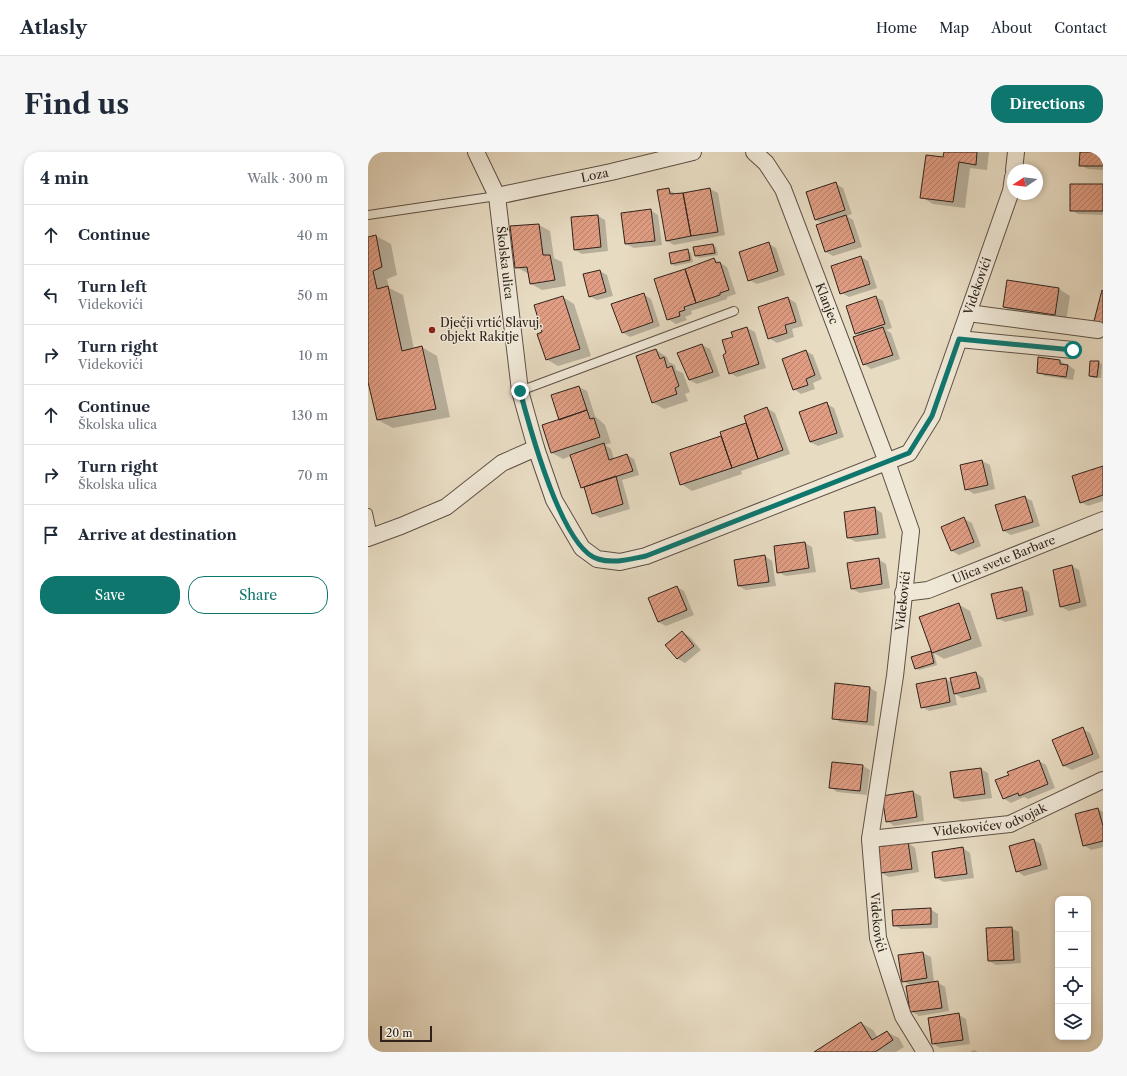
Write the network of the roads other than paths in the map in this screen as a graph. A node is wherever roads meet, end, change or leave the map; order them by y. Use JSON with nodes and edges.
{"nodes":[{"id":1,"x":476,"y":152,"type":"edge"},
{"id":2,"x":693,"y":152,"type":"edge"},
{"id":3,"x":754,"y":152,"type":"edge"},
{"id":4,"x":1016,"y":152,"type":"edge"},
{"id":5,"x":1015,"y":164,"type":"edge"},
{"id":6,"x":497,"y":196,"type":"junction"},
{"id":7,"x":1008,"y":200,"type":"edge"},
{"id":8,"x":368,"y":215,"type":"edge"},
{"id":9,"x":734,"y":311,"type":"dead end"},
{"id":10,"x":968,"y":313,"type":"junction"},
{"id":11,"x":1098,"y":330,"type":"dead end"},
{"id":12,"x":959,"y":339,"type":"junction"},
{"id":13,"x":1073,"y":350,"type":"dead end"},
{"id":14,"x":520,"y":391,"type":"junction"},
{"id":15,"x":536,"y":448,"type":"junction"},
{"id":16,"x":887,"y":462,"type":"junction"},
{"id":17,"x":368,"y":513,"type":"edge"},
{"id":18,"x":1103,"y":520,"type":"edge"},
{"id":19,"x":370,"y":537,"type":"edge"},
{"id":20,"x":903,"y":593,"type":"junction"},
{"id":21,"x":1103,"y":780,"type":"edge"},
{"id":22,"x":870,"y":839,"type":"junction"},
{"id":23,"x":925,"y":1052,"type":"edge"}],
"edges":[{"from":1,"to":6,"type":"street","name":"Školska ulica"},
{"from":2,"to":6,"type":"street","name":"Loza"},
{"from":3,"to":16,"type":"street","name":"Klanjec"},
{"from":4,"to":5,"type":"street"},
{"from":6,"to":8,"type":"lane"},
{"from":6,"to":14,"type":"street","name":"Školska ulica"},
{"from":7,"to":10,"type":"street","name":"Videkovići"},
{"from":9,"to":14,"type":"lane"},
{"from":10,"to":11,"type":"street"},
{"from":10,"to":12,"type":"street","name":"Videkovići"},
{"from":12,"to":13,"type":"street"},
{"from":12,"to":16,"type":"street","name":"Videkovići"},
{"from":14,"to":15,"type":"street","name":"Školska ulica"},
{"from":15,"to":16,"type":"street","name":"Školska ulica"},
{"from":15,"to":19,"type":"street"},
{"from":16,"to":20,"type":"street","name":"Videkovići"},
{"from":17,"to":19,"type":"lane"},
{"from":18,"to":20,"type":"street","name":"Ulica svete Barbare"},
{"from":20,"to":22,"type":"street","name":"Videkovići"},
{"from":21,"to":22,"type":"street","name":"Videkovićev odvojak"},
{"from":22,"to":23,"type":"street","name":"Videkovići"}]}
